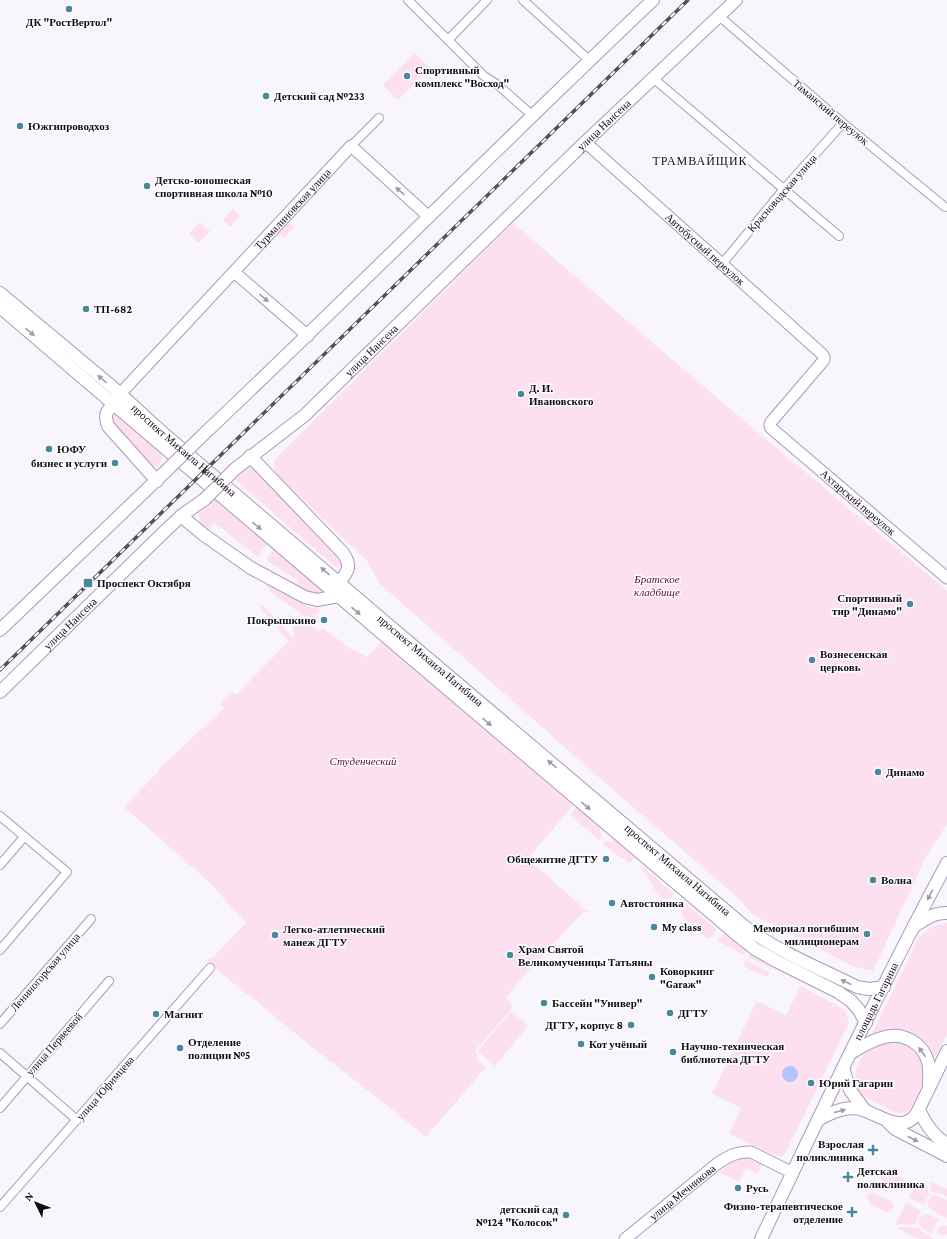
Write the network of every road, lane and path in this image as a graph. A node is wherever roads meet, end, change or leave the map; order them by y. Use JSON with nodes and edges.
{"nodes":[{"id":1,"x":408,"y":0,"type":"edge"},
{"id":2,"x":487,"y":0,"type":"edge"},
{"id":3,"x":523,"y":0,"type":"edge"},
{"id":4,"x":652,"y":0,"type":"edge"},
{"id":5,"x":736,"y":0,"type":"edge"},
{"id":6,"x":719,"y":16,"type":"junction"},
{"id":7,"x":448,"y":40,"type":"junction"},
{"id":8,"x":590,"y":60,"type":"junction"},
{"id":9,"x":653,"y":78,"type":"junction"},
{"id":10,"x":533,"y":116,"type":"junction"},
{"id":11,"x":379,"y":118,"type":"dead end"},
{"id":12,"x":843,"y":123,"type":"junction"},
{"id":13,"x":585,"y":142,"type":"junction"},
{"id":14,"x":351,"y":146,"type":"junction"},
{"id":15,"x":784,"y":189,"type":"junction"},
{"id":16,"x":945,"y":207,"type":"dead end"},
{"id":17,"x":430,"y":216,"type":"junction"},
{"id":18,"x":839,"y":236,"type":"dead end"},
{"id":19,"x":722,"y":264,"type":"junction"},
{"id":20,"x":234,"y":272,"type":"junction"},
{"id":21,"x":0,"y":293,"type":"edge"},
{"id":22,"x":0,"y":307,"type":"edge"},
{"id":23,"x":308,"y":336,"type":"junction"},
{"id":24,"x":117,"y":398,"type":"junction"},
{"id":25,"x":770,"y":425,"type":"joint"},
{"id":26,"x":250,"y":456,"type":"junction"},
{"id":27,"x":161,"y":476,"type":"junction"},
{"id":28,"x":201,"y":502,"type":"junction"},
{"id":29,"x":181,"y":516,"type":"junction"},
{"id":30,"x":198,"y":530,"type":"junction"},
{"id":31,"x":164,"y":532,"type":"junction"},
{"id":32,"x":947,"y":578,"type":"edge"},
{"id":33,"x":339,"y":583,"type":"junction"},
{"id":34,"x":327,"y":586,"type":"junction"},
{"id":35,"x":339,"y":596,"type":"junction"},
{"id":36,"x":323,"y":598,"type":"junction"},
{"id":37,"x":0,"y":630,"type":"edge"},
{"id":38,"x":0,"y":692,"type":"edge"},
{"id":39,"x":0,"y":816,"type":"edge"},
{"id":40,"x":24,"y":837,"type":"junction"},
{"id":41,"x":947,"y":863,"type":"edge"},
{"id":42,"x":0,"y":866,"type":"edge"},
{"id":43,"x":947,"y":914,"type":"edge"},
{"id":44,"x":91,"y":919,"type":"dead end"},
{"id":45,"x":913,"y":927,"type":"junction"},
{"id":46,"x":0,"y":950,"type":"edge"},
{"id":47,"x":210,"y":968,"type":"dead end"},
{"id":48,"x":109,"y":981,"type":"dead end"},
{"id":49,"x":884,"y":987,"type":"junction"},
{"id":50,"x":866,"y":1023,"type":"junction"},
{"id":51,"x":0,"y":1024,"type":"edge"},
{"id":52,"x":947,"y":1050,"type":"edge"},
{"id":53,"x":0,"y":1053,"type":"edge"},
{"id":54,"x":851,"y":1053,"type":"junction"},
{"id":55,"x":844,"y":1068,"type":"junction"},
{"id":56,"x":27,"y":1076,"type":"junction"},
{"id":57,"x":928,"y":1089,"type":"junction"},
{"id":58,"x":0,"y":1108,"type":"edge"},
{"id":59,"x":864,"y":1109,"type":"junction"},
{"id":60,"x":918,"y":1110,"type":"junction"},
{"id":61,"x":77,"y":1120,"type":"junction"},
{"id":62,"x":818,"y":1120,"type":"junction"},
{"id":63,"x":886,"y":1120,"type":"junction"},
{"id":64,"x":947,"y":1144,"type":"edge"},
{"id":65,"x":947,"y":1156,"type":"edge"},
{"id":66,"x":792,"y":1173,"type":"junction"},
{"id":67,"x":0,"y":1207,"type":"edge"},
{"id":68,"x":625,"y":1239,"type":"edge"},
{"id":69,"x":761,"y":1239,"type":"edge"}],
"edges":[{"from":1,"to":7,"type":"street"},
{"from":2,"to":7,"type":"street"},
{"from":3,"to":8,"type":"street"},
{"from":4,"to":8,"type":"main road"},
{"from":5,"to":6,"type":"main road","name":"улица Нансена"},
{"from":6,"to":9,"type":"main road","name":"улица Нансена"},
{"from":6,"to":12,"type":"street","name":"Таманский переулок"},
{"from":7,"to":10,"type":"street"},
{"from":8,"to":10,"type":"main road"},
{"from":9,"to":13,"type":"main road","name":"улица Нансена"},
{"from":9,"to":15,"type":"street"},
{"from":10,"to":17,"type":"main road"},
{"from":11,"to":14,"type":"street","name":"Турмалиновская улица"},
{"from":12,"to":15,"type":"street","name":"Красноводская улица"},
{"from":12,"to":16,"type":"street","name":"Таманский переулок"},
{"from":13,"to":19,"type":"street","name":"Автобусный переулок"},
{"from":13,"to":26,"type":"main road","name":"улица Нансена"},
{"from":17,"to":14,"type":"street","one_way":true},
{"from":14,"to":20,"type":"street","name":"Турмалиновская улица"},
{"from":15,"to":18,"type":"street"},
{"from":15,"to":19,"type":"street","name":"Красноводская улица"},
{"from":17,"to":23,"type":"main road"},
{"from":19,"to":25,"type":"street","name":"Автобусный переулок"},
{"from":20,"to":23,"type":"street","one_way":true},
{"from":20,"to":24,"type":"street","name":"Турмалиновская улица"},
{"from":24,"to":21,"type":"main road","name":"проспект Михаила Нагибина","one_way":true},
{"from":22,"to":24,"type":"main road","name":"проспект Михаила Нагибина","one_way":true},
{"from":23,"to":27,"type":"main road","bridge":true},
{"from":24,"to":27,"type":"main road"},
{"from":33,"to":24,"type":"main road","name":"проспект Михаила Нагибина","one_way":true},
{"from":24,"to":34,"type":"main road","name":"проспект Михаила Нагибина","one_way":true},
{"from":25,"to":32,"type":"street","name":"Ахтарский переулок"},
{"from":26,"to":28,"type":"main road","name":"улица Нансена","bridge":true},
{"from":26,"to":33,"type":"main road"},
{"from":27,"to":37,"type":"main road"},
{"from":28,"to":29,"type":"main road","name":"улица Нансена"},
{"from":28,"to":30,"type":"main road"},
{"from":29,"to":30,"type":"main road"},
{"from":29,"to":31,"type":"main road","name":"улица Нансена"},
{"from":30,"to":31,"type":"main road"},
{"from":30,"to":36,"type":"main road"},
{"from":31,"to":38,"type":"main road","name":"улица Нансена"},
{"from":49,"to":33,"type":"main road","name":"проспект Михаила Нагибина","one_way":true},
{"from":34,"to":35,"type":"main road","name":"проспект Михаила Нагибина"},
{"from":34,"to":36,"type":"main road"},
{"from":35,"to":36,"type":"main road"},
{"from":35,"to":50,"type":"main road","name":"проспект Михаила Нагибина","one_way":true},
{"from":39,"to":40,"type":"street"},
{"from":40,"to":42,"type":"street"},
{"from":40,"to":46,"type":"street"},
{"from":41,"to":45,"type":"main road","name":"площадь Гагарина","one_way":true},
{"from":43,"to":45,"type":"main road"},
{"from":44,"to":51,"type":"street","name":"Лениногорская улица"},
{"from":45,"to":49,"type":"main road","name":"площадь Гагарина"},
{"from":47,"to":61,"type":"street","name":"улица Юфимцева"},
{"from":48,"to":56,"type":"street","name":"улица Первеевой"},
{"from":49,"to":50,"type":"main road","name":"площадь Гагарина"},
{"from":50,"to":54,"type":"main road","name":"площадь Гагарина"},
{"from":52,"to":57,"type":"main road"},
{"from":53,"to":56,"type":"street"},
{"from":54,"to":55,"type":"main road","name":"площадь Гагарина"},
{"from":57,"to":54,"type":"main road","one_way":true},
{"from":55,"to":59,"type":"main road"},
{"from":55,"to":62,"type":"main road","name":"площадь Гагарина"},
{"from":56,"to":58,"type":"street","name":"улица Первеевой"},
{"from":56,"to":61,"type":"street"},
{"from":57,"to":60,"type":"main road"},
{"from":62,"to":59,"type":"main road","one_way":true},
{"from":59,"to":63,"type":"main road"},
{"from":60,"to":63,"type":"main road"},
{"from":60,"to":64,"type":"main road"},
{"from":61,"to":67,"type":"street","name":"улица Юфимцева"},
{"from":62,"to":66,"type":"main road","name":"площадь Гагарина"},
{"from":63,"to":65,"type":"main road","one_way":true},
{"from":66,"to":68,"type":"street","name":"улица Мечникова"},
{"from":66,"to":69,"type":"main road","name":"площадь Гагарина"}]}
